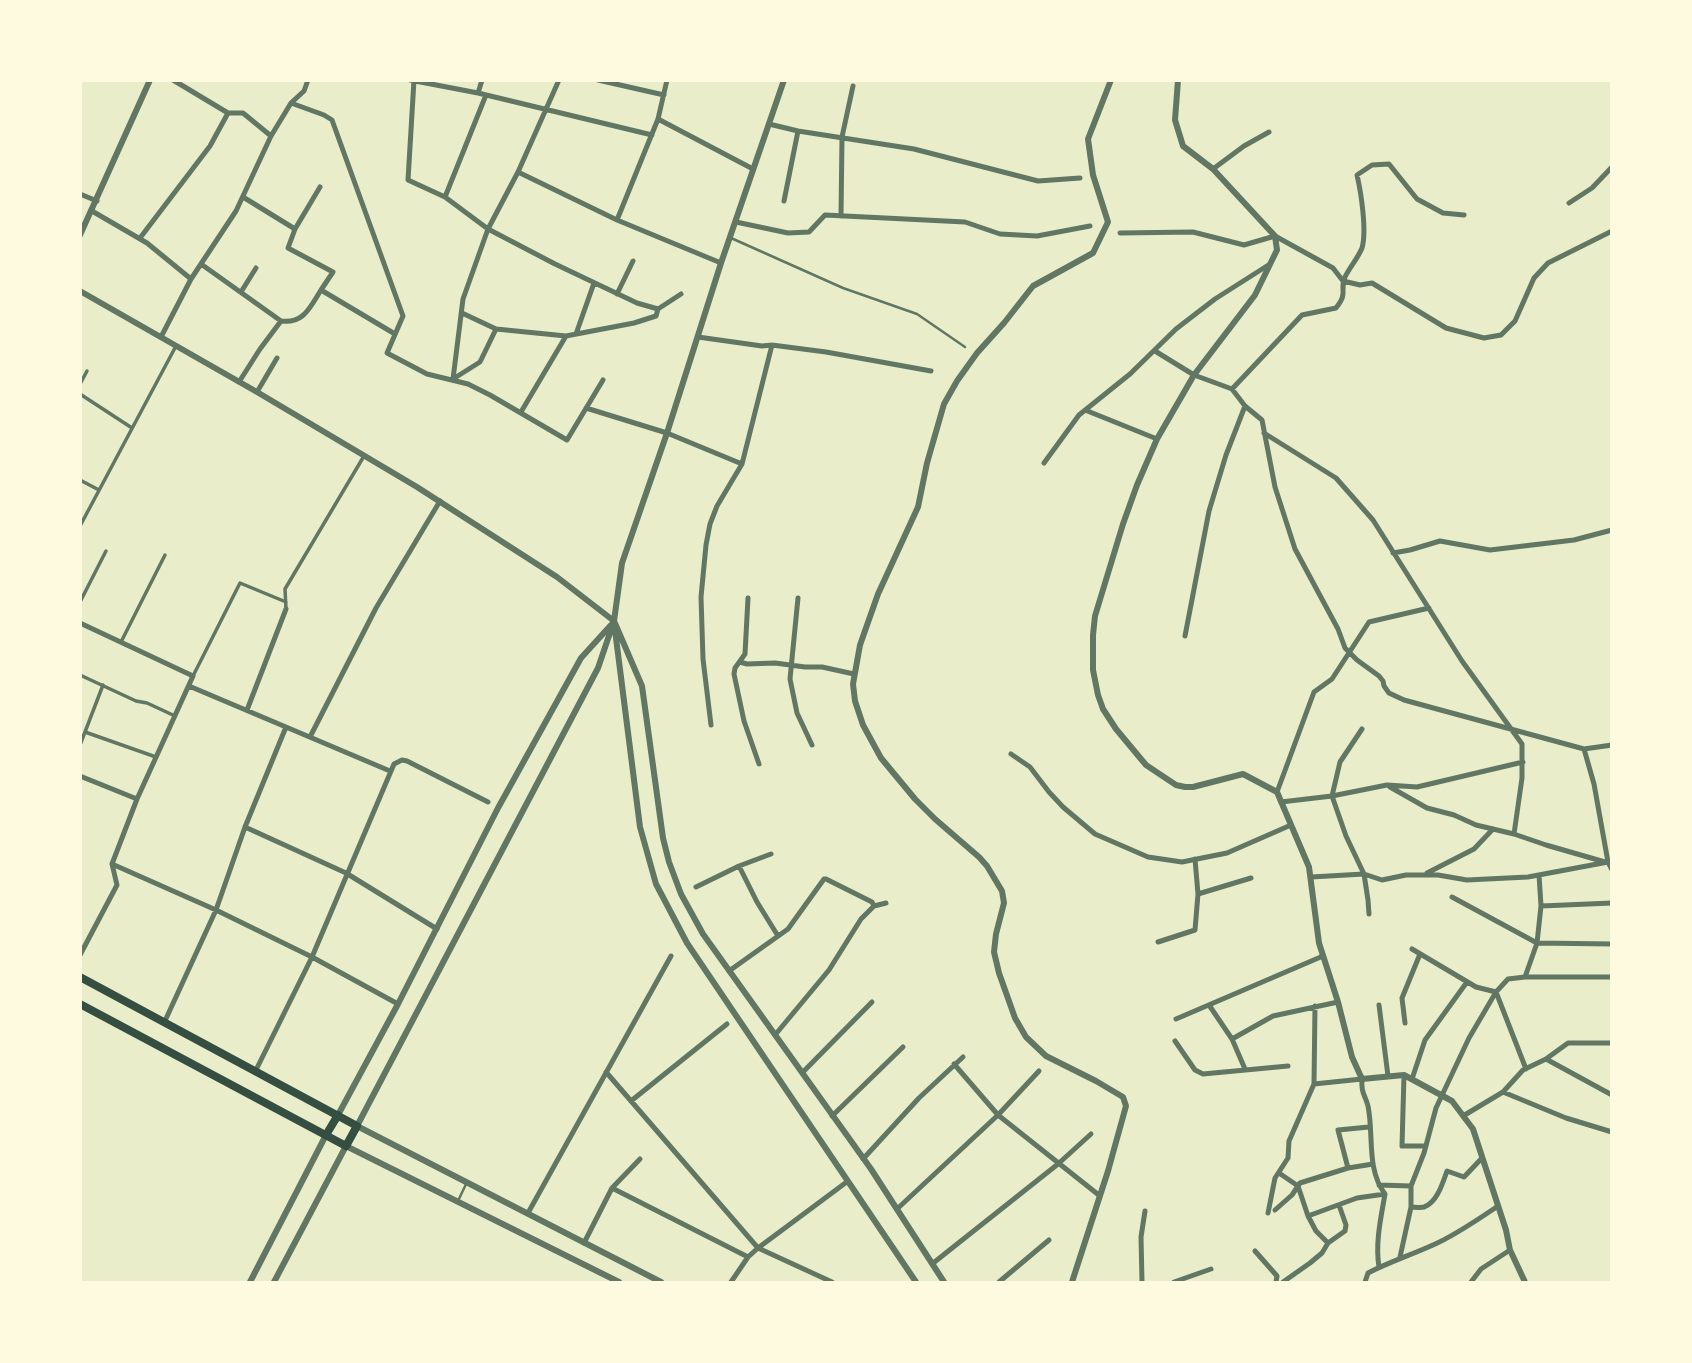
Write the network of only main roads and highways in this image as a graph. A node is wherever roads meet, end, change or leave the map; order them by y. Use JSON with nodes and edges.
{"nodes":[{"id":1,"x":80,"y":977,"type":"edge"},
{"id":2,"x":80,"y":1004,"type":"edge"},
{"id":3,"x":338,"y":1115,"type":"junction"},
{"id":4,"x":326,"y":1135,"type":"junction"}],
"edges":[{"from":1,"to":3,"type":"main road"},
{"from":2,"to":4,"type":"main road"},
{"from":3,"to":4,"type":"main road"},
{"from":3,"to":4,"type":"main road"}]}
